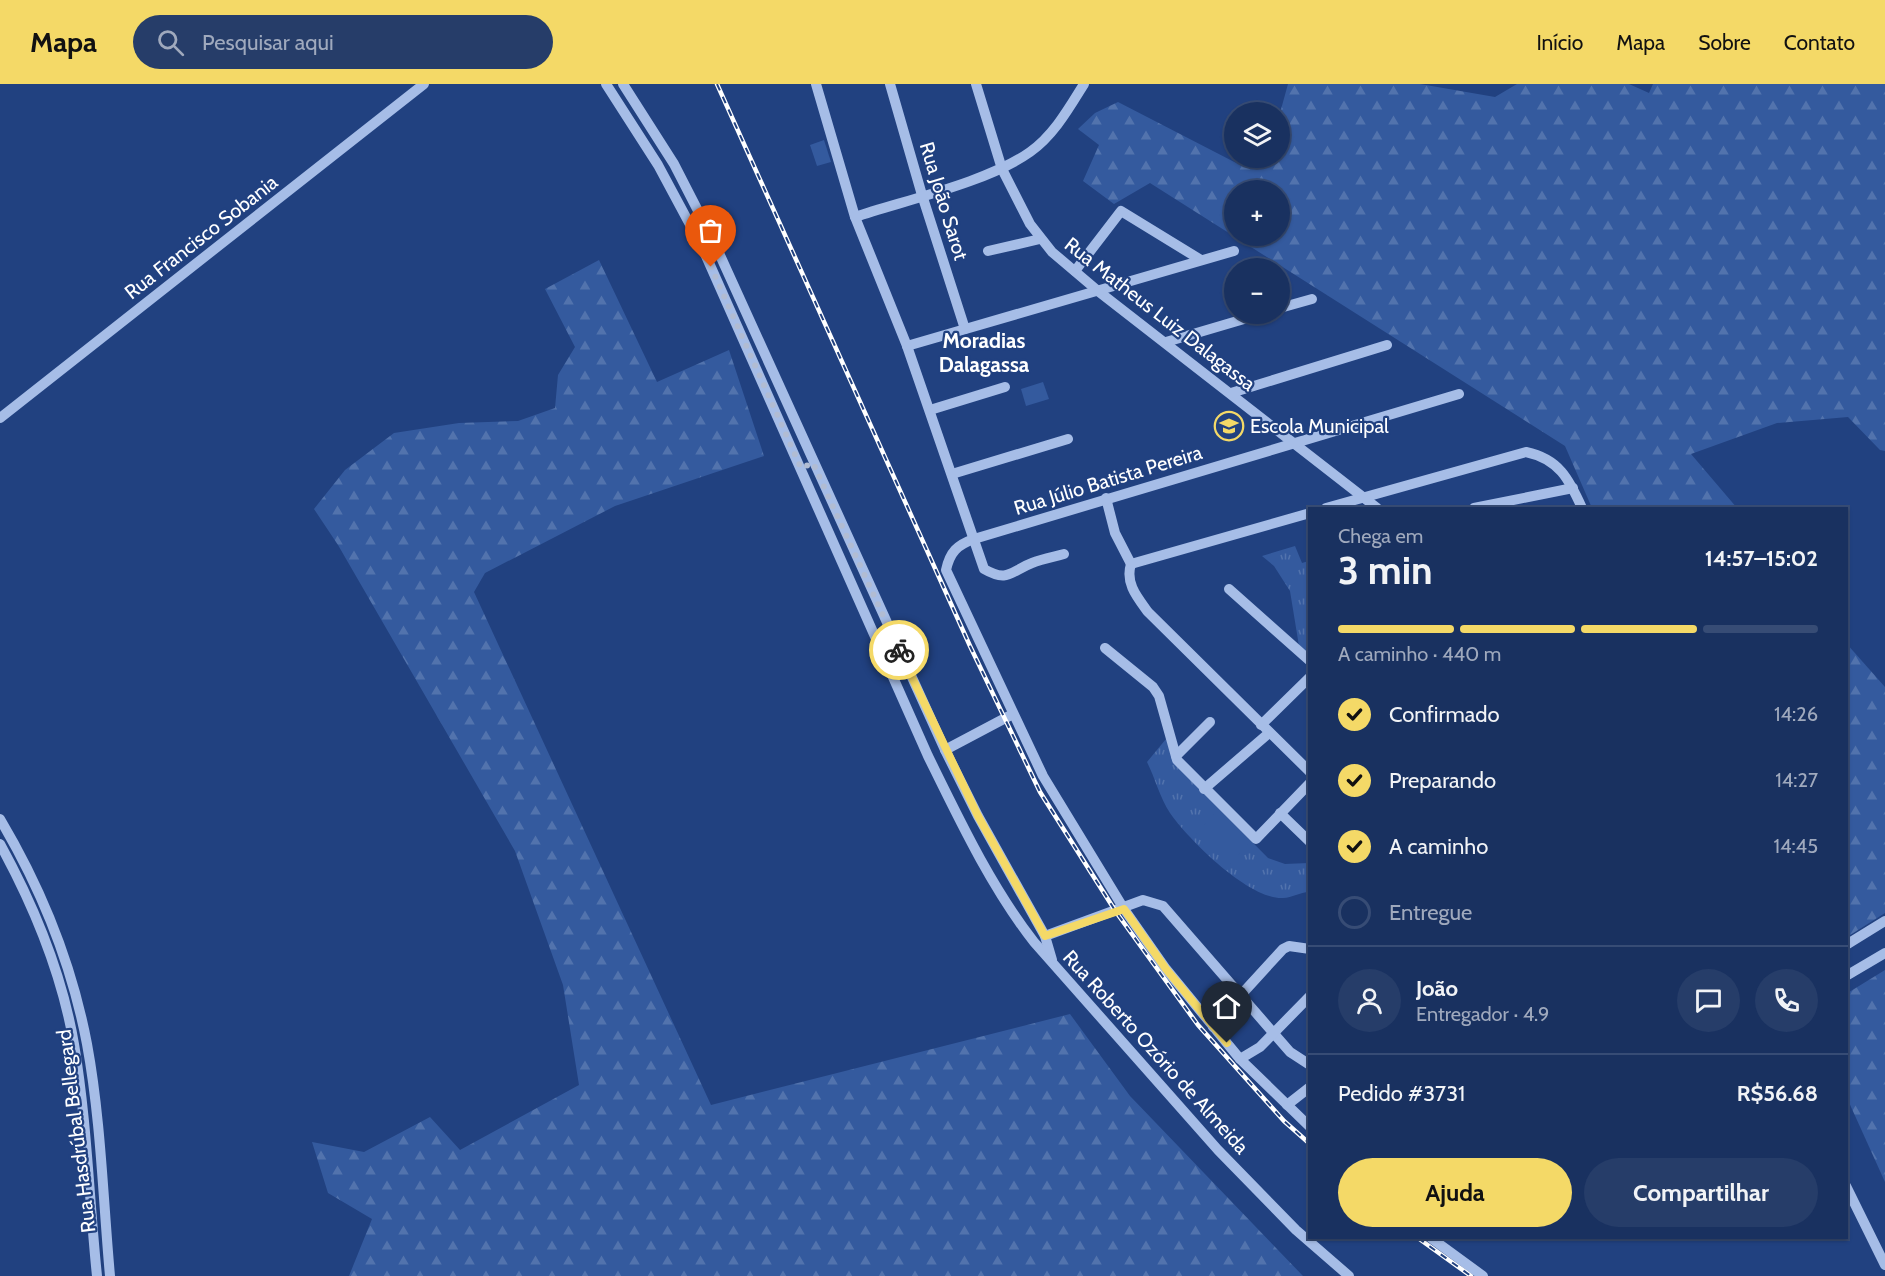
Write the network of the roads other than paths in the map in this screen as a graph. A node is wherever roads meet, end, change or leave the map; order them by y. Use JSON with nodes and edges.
{"nodes":[{"id":1,"x":424,"y":84,"type":"edge"},
{"id":2,"x":606,"y":84,"type":"edge"},
{"id":3,"x":816,"y":84,"type":"edge"},
{"id":4,"x":890,"y":84,"type":"edge"},
{"id":5,"x":976,"y":84,"type":"edge"},
{"id":6,"x":1084,"y":84,"type":"edge"},
{"id":7,"x":625,"y":86,"type":"edge"},
{"id":8,"x":615,"y":97,"type":"junction"},
{"id":9,"x":674,"y":164,"type":"junction"},
{"id":10,"x":1002,"y":169,"type":"junction"},
{"id":11,"x":662,"y":172,"type":"junction"},
{"id":12,"x":922,"y":195,"type":"junction"},
{"id":13,"x":700,"y":214,"type":"junction"},
{"id":14,"x":855,"y":217,"type":"junction"},
{"id":15,"x":688,"y":220,"type":"junction"},
{"id":16,"x":1040,"y":239,"type":"junction"},
{"id":17,"x":714,"y":242,"type":"junction"},
{"id":18,"x":702,"y":247,"type":"junction"},
{"id":19,"x":988,"y":250,"type":"dead end"},
{"id":20,"x":1234,"y":251,"type":"dead end"},
{"id":21,"x":1202,"y":260,"type":"junction"},
{"id":22,"x":1075,"y":271,"type":"junction"},
{"id":23,"x":1098,"y":291,"type":"junction"},
{"id":24,"x":1312,"y":298,"type":"dead end"},
{"id":25,"x":1290,"y":305,"type":"edge"},
{"id":26,"x":1228,"y":324,"type":"edge"},
{"id":27,"x":965,"y":329,"type":"junction"},
{"id":28,"x":1166,"y":342,"type":"junction"},
{"id":29,"x":1387,"y":345,"type":"dead end"},
{"id":30,"x":907,"y":346,"type":"junction"},
{"id":31,"x":1005,"y":387,"type":"dead end"},
{"id":32,"x":1231,"y":393,"type":"junction"},
{"id":33,"x":1459,"y":394,"type":"dead end"},
{"id":34,"x":930,"y":410,"type":"junction"},
{"id":35,"x":0,"y":417,"type":"edge"},
{"id":36,"x":796,"y":425,"type":"junction"},
{"id":37,"x":784,"y":430,"type":"junction"},
{"id":38,"x":1068,"y":439,"type":"dead end"},
{"id":39,"x":1296,"y":444,"type":"junction"},
{"id":40,"x":813,"y":463,"type":"junction"},
{"id":41,"x":801,"y":468,"type":"junction"},
{"id":42,"x":952,"y":474,"type":"junction"},
{"id":43,"x":1573,"y":488,"type":"junction"},
{"id":44,"x":1107,"y":498,"type":"junction"},
{"id":45,"x":1364,"y":498,"type":"junction"},
{"id":46,"x":1330,"y":507,"type":"edge"},
{"id":47,"x":1376,"y":507,"type":"edge"},
{"id":48,"x":1479,"y":507,"type":"edge"},
{"id":49,"x":1582,"y":507,"type":"edge"},
{"id":50,"x":1308,"y":514,"type":"edge"},
{"id":51,"x":974,"y":539,"type":"junction"},
{"id":52,"x":1064,"y":554,"type":"dead end"},
{"id":53,"x":1131,"y":564,"type":"junction"},
{"id":54,"x":1229,"y":589,"type":"dead end"},
{"id":55,"x":1105,"y":648,"type":"dead end"},
{"id":56,"x":1308,"y":659,"type":"edge"},
{"id":57,"x":1308,"y":679,"type":"edge"},
{"id":58,"x":1013,"y":714,"type":"junction"},
{"id":59,"x":1210,"y":722,"type":"dead end"},
{"id":60,"x":1261,"y":725,"type":"junction"},
{"id":61,"x":1269,"y":733,"type":"junction"},
{"id":62,"x":945,"y":750,"type":"junction"},
{"id":63,"x":1176,"y":756,"type":"junction"},
{"id":64,"x":1308,"y":770,"type":"edge"},
{"id":65,"x":1308,"y":785,"type":"edge"},
{"id":66,"x":1204,"y":789,"type":"junction"},
{"id":67,"x":1280,"y":813,"type":"junction"},
{"id":68,"x":0,"y":819,"type":"edge"},
{"id":69,"x":1308,"y":840,"type":"edge"},
{"id":70,"x":0,"y":844,"type":"edge"},
{"id":71,"x":1124,"y":909,"type":"junction"},
{"id":72,"x":1885,"y":921,"type":"edge"},
{"id":73,"x":1045,"y":936,"type":"junction"},
{"id":74,"x":1848,"y":944,"type":"edge"},
{"id":75,"x":1308,"y":949,"type":"edge"},
{"id":76,"x":1885,"y":953,"type":"edge"},
{"id":77,"x":1053,"y":963,"type":"junction"},
{"id":78,"x":1848,"y":975,"type":"edge"},
{"id":79,"x":1240,"y":996,"type":"junction"},
{"id":80,"x":1308,"y":998,"type":"edge"},
{"id":81,"x":1214,"y":1027,"type":"junction"},
{"id":82,"x":1273,"y":1033,"type":"junction"},
{"id":83,"x":1240,"y":1059,"type":"junction"},
{"id":84,"x":1308,"y":1064,"type":"edge"},
{"id":85,"x":1308,"y":1089,"type":"edge"},
{"id":86,"x":1287,"y":1105,"type":"junction"},
{"id":87,"x":1308,"y":1125,"type":"edge"},
{"id":88,"x":1848,"y":1190,"type":"edge"},
{"id":89,"x":1432,"y":1239,"type":"edge"},
{"id":90,"x":1885,"y":1265,"type":"edge"},
{"id":91,"x":97,"y":1276,"type":"edge"},
{"id":92,"x":110,"y":1276,"type":"edge"},
{"id":93,"x":1349,"y":1276,"type":"edge"},
{"id":94,"x":1483,"y":1276,"type":"edge"}],
"edges":[{"from":1,"to":35,"type":"street","name":"Rua Francisco Sobania"},
{"from":2,"to":8,"type":"street","name":"Rua Roberto Ozório de Almeida"},
{"from":3,"to":14,"type":"street"},
{"from":4,"to":12,"type":"street","name":"Rua João Sarot"},
{"from":5,"to":10,"type":"street","name":"Rua Matheus Luiz Dalagassa"},
{"from":6,"to":10,"type":"street"},
{"from":7,"to":8,"type":"street"},
{"from":7,"to":9,"type":"street"},
{"from":8,"to":11,"type":"street","name":"Rua Roberto Ozório de Almeida"},
{"from":9,"to":11,"type":"street"},
{"from":9,"to":13,"type":"street"},
{"from":10,"to":12,"type":"street"},
{"from":10,"to":16,"type":"street","name":"Rua Matheus Luiz Dalagassa"},
{"from":11,"to":15,"type":"street","name":"Rua Roberto Ozório de Almeida"},
{"from":12,"to":14,"type":"street"},
{"from":12,"to":27,"type":"street","name":"Rua João Sarot"},
{"from":13,"to":15,"type":"street"},
{"from":13,"to":17,"type":"street"},
{"from":14,"to":30,"type":"street"},
{"from":15,"to":18,"type":"street","name":"Rua Roberto Ozório de Almeida"},
{"from":16,"to":19,"type":"street"},
{"from":16,"to":22,"type":"street","name":"Rua Matheus Luiz Dalagassa"},
{"from":17,"to":18,"type":"street"},
{"from":17,"to":36,"type":"street"},
{"from":18,"to":37,"type":"street","name":"Rua Roberto Ozório de Almeida"},
{"from":20,"to":21,"type":"street"},
{"from":21,"to":22,"type":"street"},
{"from":21,"to":23,"type":"street"},
{"from":22,"to":23,"type":"street","name":"Rua Matheus Luiz Dalagassa"},
{"from":23,"to":27,"type":"street"},
{"from":23,"to":28,"type":"street","name":"Rua Matheus Luiz Dalagassa"},
{"from":24,"to":25,"type":"street"},
{"from":26,"to":28,"type":"street"},
{"from":27,"to":30,"type":"street"},
{"from":28,"to":32,"type":"street","name":"Rua Matheus Luiz Dalagassa"},
{"from":29,"to":32,"type":"street"},
{"from":30,"to":34,"type":"street"},
{"from":31,"to":34,"type":"street"},
{"from":32,"to":39,"type":"street","name":"Rua Matheus Luiz Dalagassa"},
{"from":33,"to":39,"type":"street","name":"Rua Júlio Batista Pereira"},
{"from":34,"to":42,"type":"street"},
{"from":36,"to":37,"type":"street"},
{"from":36,"to":40,"type":"street"},
{"from":37,"to":41,"type":"street","name":"Rua Roberto Ozório de Almeida"},
{"from":38,"to":42,"type":"street"},
{"from":39,"to":44,"type":"street","name":"Rua Júlio Batista Pereira"},
{"from":39,"to":45,"type":"street","name":"Rua Matheus Luiz Dalagassa"},
{"from":40,"to":41,"type":"street"},
{"from":40,"to":62,"type":"street"},
{"from":41,"to":77,"type":"street","name":"Rua Roberto Ozório de Almeida"},
{"from":42,"to":51,"type":"street"},
{"from":43,"to":45,"type":"street"},
{"from":43,"to":48,"type":"street"},
{"from":43,"to":49,"type":"street"},
{"from":44,"to":51,"type":"street","name":"Rua Júlio Batista Pereira"},
{"from":44,"to":53,"type":"street"},
{"from":45,"to":46,"type":"street"},
{"from":45,"to":47,"type":"street","name":"Rua Matheus Luiz Dalagassa"},
{"from":50,"to":53,"type":"street"},
{"from":51,"to":52,"type":"street"},
{"from":51,"to":58,"type":"street","name":"Rua Júlio Batista Pereira"},
{"from":53,"to":60,"type":"street"},
{"from":54,"to":56,"type":"street"},
{"from":55,"to":63,"type":"street"},
{"from":57,"to":60,"type":"street"},
{"from":58,"to":62,"type":"street"},
{"from":58,"to":71,"type":"street","name":"Rua Júlio Batista Pereira"},
{"from":59,"to":63,"type":"street"},
{"from":60,"to":61,"type":"street"},
{"from":61,"to":64,"type":"street"},
{"from":61,"to":66,"type":"street"},
{"from":62,"to":73,"type":"street"},
{"from":63,"to":66,"type":"street"},
{"from":65,"to":67,"type":"street"},
{"from":66,"to":67,"type":"street"},
{"from":67,"to":69,"type":"street"},
{"from":68,"to":92,"type":"street","name":"Rua Hasdrúbal Bellegard"},
{"from":70,"to":91,"type":"street","name":"Rua Hasdrúbal Bellegard"},
{"from":71,"to":73,"type":"street"},
{"from":71,"to":79,"type":"street"},
{"from":71,"to":81,"type":"street","name":"Rua Júlio Batista Pereira"},
{"from":72,"to":74,"type":"street"},
{"from":73,"to":77,"type":"street"},
{"from":75,"to":79,"type":"street"},
{"from":76,"to":78,"type":"street"},
{"from":77,"to":93,"type":"street","name":"Rua Roberto Ozório de Almeida"},
{"from":79,"to":81,"type":"street"},
{"from":79,"to":82,"type":"street"},
{"from":80,"to":82,"type":"street"},
{"from":81,"to":83,"type":"street","name":"Rua Júlio Batista Pereira"},
{"from":82,"to":83,"type":"street"},
{"from":82,"to":84,"type":"street"},
{"from":83,"to":86,"type":"street","name":"Rua Júlio Batista Pereira"},
{"from":85,"to":86,"type":"street"},
{"from":86,"to":87,"type":"street","name":"Rua Júlio Batista Pereira"},
{"from":88,"to":90,"type":"street"},
{"from":89,"to":94,"type":"street"}]}
